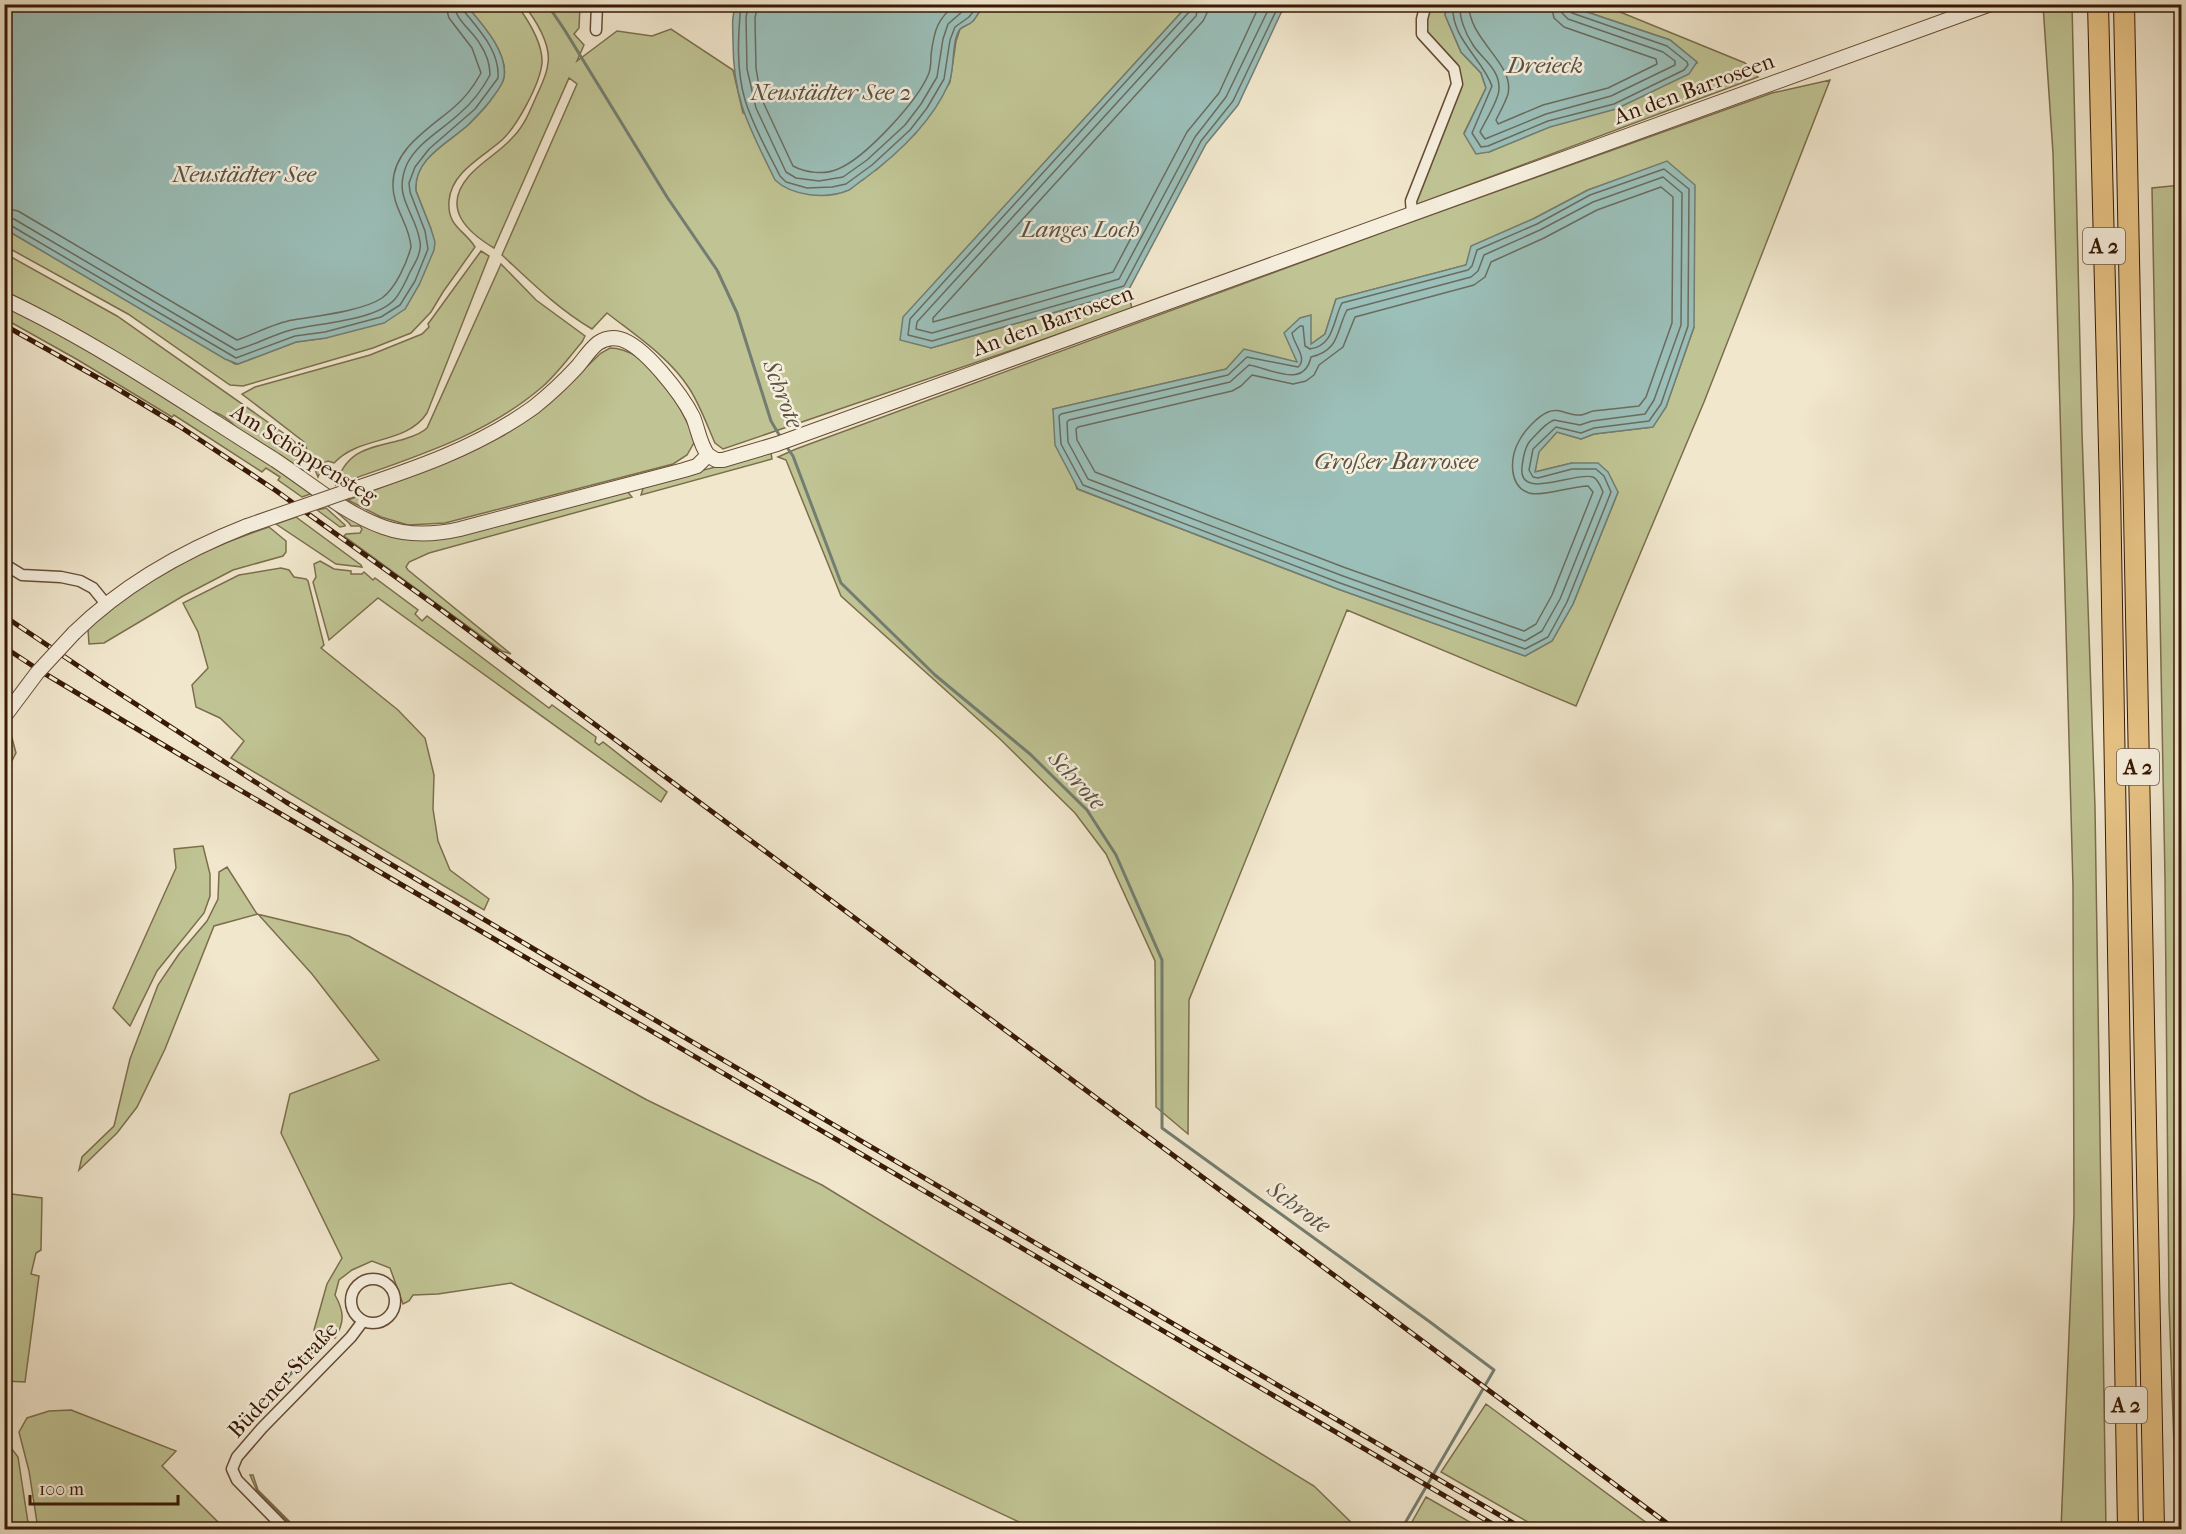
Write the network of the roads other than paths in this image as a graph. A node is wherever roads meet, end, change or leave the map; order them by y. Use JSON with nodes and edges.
{"nodes":[{"id":1,"x":597,"y":4,"type":"edge"},
{"id":2,"x":1426,"y":4,"type":"edge"},
{"id":3,"x":1991,"y":4,"type":"edge"},
{"id":4,"x":2098,"y":4,"type":"edge"},
{"id":5,"x":2124,"y":4,"type":"edge"},
{"id":6,"x":596,"y":30,"type":"dead end"},
{"id":7,"x":1412,"y":214,"type":"junction"},
{"id":8,"x":4,"y":299,"type":"edge"},
{"id":9,"x":708,"y":455,"type":"junction"},
{"id":10,"x":4,"y":564,"type":"edge"},
{"id":11,"x":106,"y":604,"type":"junction"},
{"id":12,"x":4,"y":717,"type":"edge"},
{"id":13,"x":363,"y":1321,"type":"junction"},
{"id":14,"x":286,"y":1530,"type":"edge"},
{"id":15,"x":2128,"y":1530,"type":"edge"},
{"id":16,"x":2154,"y":1530,"type":"edge"}],
"edges":[{"from":1,"to":6,"type":"street"},
{"from":2,"to":7,"type":"street"},
{"from":3,"to":7,"type":"street","name":"An den Barroseen"},
{"from":4,"to":15,"type":"highway","number":"A 2"},
{"from":5,"to":16,"type":"highway","number":"A 2"},
{"from":7,"to":9,"type":"street","name":"An den Barroseen"},
{"from":8,"to":9,"type":"street","name":"Am Schöppensteg"},
{"from":9,"to":11,"type":"street","bridge":true},
{"from":10,"to":11,"type":"street"},
{"from":11,"to":12,"type":"street","bridge":true},
{"from":13,"to":13,"type":"street","name":"Büdener Straße"},
{"from":13,"to":14,"type":"street","name":"Büdener Straße"}]}
